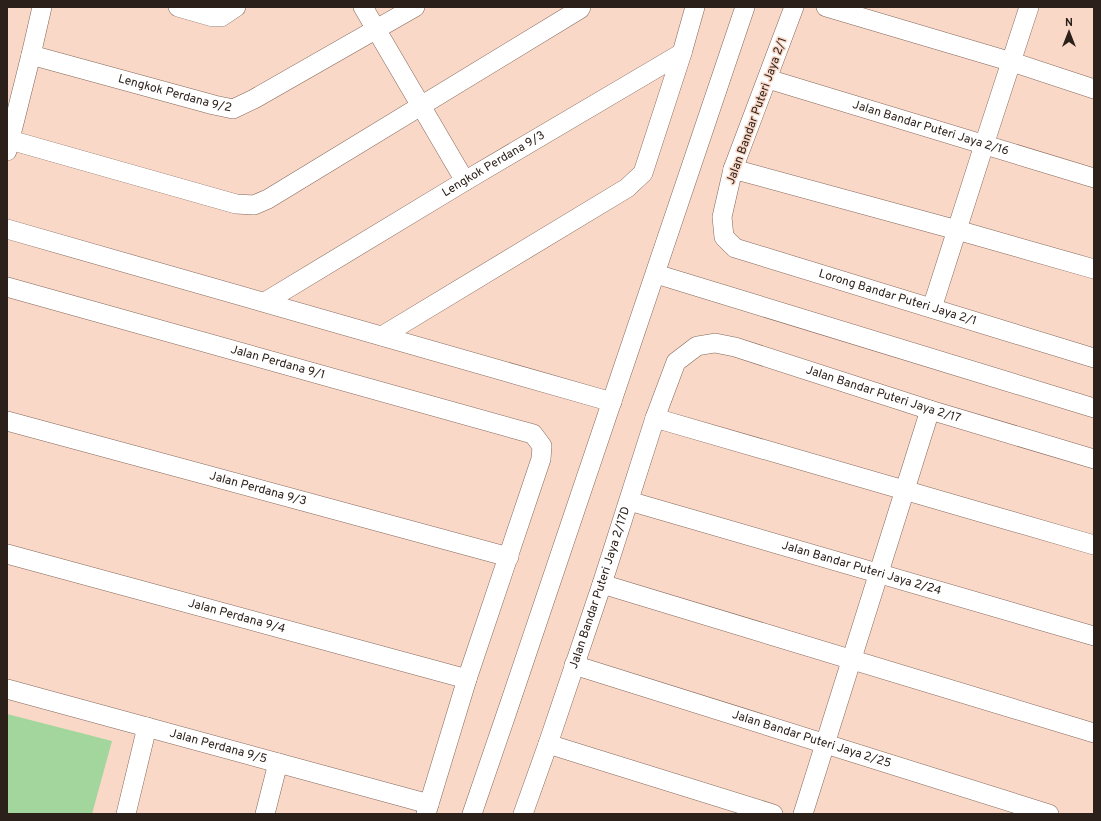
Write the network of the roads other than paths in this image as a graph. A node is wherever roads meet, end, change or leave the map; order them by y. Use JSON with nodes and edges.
{"nodes":[{"id":1,"x":42,"y":7,"type":"edge"},
{"id":2,"x":178,"y":7,"type":"edge"},
{"id":3,"x":236,"y":7,"type":"edge"},
{"id":4,"x":363,"y":7,"type":"edge"},
{"id":5,"x":415,"y":7,"type":"edge"},
{"id":6,"x":581,"y":7,"type":"edge"},
{"id":7,"x":695,"y":7,"type":"edge"},
{"id":8,"x":745,"y":7,"type":"edge"},
{"id":9,"x":794,"y":7,"type":"edge"},
{"id":10,"x":826,"y":7,"type":"edge"},
{"id":11,"x":1029,"y":7,"type":"edge"},
{"id":12,"x":377,"y":29,"type":"junction"},
{"id":13,"x":682,"y":53,"type":"junction"},
{"id":14,"x":31,"y":55,"type":"junction"},
{"id":15,"x":1012,"y":62,"type":"junction"},
{"id":16,"x":768,"y":79,"type":"junction"},
{"id":17,"x":1094,"y":88,"type":"edge"},
{"id":18,"x":421,"y":106,"type":"junction"},
{"id":19,"x":8,"y":145,"type":"edge"},
{"id":20,"x":984,"y":145,"type":"junction"},
{"id":21,"x":733,"y":169,"type":"junction"},
{"id":22,"x":1094,"y":178,"type":"edge"},
{"id":23,"x":465,"y":181,"type":"junction"},
{"id":24,"x":722,"y":217,"type":"joint"},
{"id":25,"x":7,"y":229,"type":"edge"},
{"id":26,"x":957,"y":230,"type":"junction"},
{"id":27,"x":1094,"y":269,"type":"edge"},
{"id":28,"x":656,"y":274,"type":"junction"},
{"id":29,"x":7,"y":287,"type":"edge"},
{"id":30,"x":265,"y":302,"type":"junction"},
{"id":31,"x":932,"y":308,"type":"junction"},
{"id":32,"x":382,"y":336,"type":"junction"},
{"id":33,"x":1094,"y":358,"type":"edge"},
{"id":34,"x":676,"y":362,"type":"joint"},
{"id":35,"x":612,"y":402,"type":"junction"},
{"id":36,"x":1094,"y":408,"type":"edge"},
{"id":37,"x":930,"y":410,"type":"junction"},
{"id":38,"x":655,"y":418,"type":"junction"},
{"id":39,"x":7,"y":421,"type":"edge"},
{"id":40,"x":1094,"y":459,"type":"edge"},
{"id":41,"x":904,"y":490,"type":"junction"},
{"id":42,"x":629,"y":501,"type":"junction"},
{"id":43,"x":1094,"y":545,"type":"edge"},
{"id":44,"x":7,"y":554,"type":"edge"},
{"id":45,"x":508,"y":557,"type":"junction"},
{"id":46,"x":878,"y":573,"type":"junction"},
{"id":47,"x":602,"y":584,"type":"junction"},
{"id":48,"x":1094,"y":636,"type":"edge"},
{"id":49,"x":851,"y":660,"type":"junction"},
{"id":50,"x":574,"y":665,"type":"junction"},
{"id":51,"x":467,"y":679,"type":"junction"},
{"id":52,"x":7,"y":689,"type":"edge"},
{"id":53,"x":147,"y":727,"type":"junction"},
{"id":54,"x":1094,"y":733,"type":"edge"},
{"id":55,"x":548,"y":744,"type":"junction"},
{"id":56,"x":825,"y":744,"type":"junction"},
{"id":57,"x":278,"y":763,"type":"junction"},
{"id":58,"x":428,"y":809,"type":"edge"},
{"id":59,"x":126,"y":814,"type":"edge"},
{"id":60,"x":265,"y":814,"type":"edge"},
{"id":61,"x":472,"y":814,"type":"edge"},
{"id":62,"x":523,"y":814,"type":"edge"},
{"id":63,"x":773,"y":814,"type":"edge"},
{"id":64,"x":803,"y":814,"type":"edge"},
{"id":65,"x":1049,"y":814,"type":"edge"}],
"edges":[{"from":1,"to":14,"type":"street"},
{"from":2,"to":3,"type":"street"},
{"from":4,"to":12,"type":"street"},
{"from":5,"to":12,"type":"street","name":"Lengkok Perdana 9/2"},
{"from":6,"to":18,"type":"street"},
{"from":7,"to":13,"type":"street"},
{"from":8,"to":28,"type":"street"},
{"from":9,"to":16,"type":"street","name":"Jalan Bandar Puteri Jaya 2/1"},
{"from":10,"to":15,"type":"street"},
{"from":11,"to":15,"type":"street"},
{"from":12,"to":14,"type":"street","name":"Lengkok Perdana 9/2"},
{"from":12,"to":18,"type":"street"},
{"from":13,"to":23,"type":"street","name":"Lengkok Perdana 9/3"},
{"from":13,"to":32,"type":"street"},
{"from":14,"to":19,"type":"street"},
{"from":15,"to":17,"type":"street"},
{"from":15,"to":20,"type":"street"},
{"from":16,"to":20,"type":"street","name":"Jalan Bandar Puteri Jaya 2/16"},
{"from":16,"to":21,"type":"street","name":"Jalan Bandar Puteri Jaya 2/1"},
{"from":18,"to":19,"type":"street"},
{"from":18,"to":23,"type":"street"},
{"from":20,"to":22,"type":"street","name":"Jalan Bandar Puteri Jaya 2/16"},
{"from":20,"to":26,"type":"street"},
{"from":21,"to":24,"type":"street","name":"Jalan Bandar Puteri Jaya 2/1"},
{"from":21,"to":26,"type":"street"},
{"from":23,"to":30,"type":"street","name":"Lengkok Perdana 9/3"},
{"from":24,"to":31,"type":"street","name":"Lorong Bandar Puteri Jaya 2/1"},
{"from":25,"to":30,"type":"street"},
{"from":26,"to":27,"type":"street"},
{"from":26,"to":31,"type":"street"},
{"from":28,"to":35,"type":"street"},
{"from":28,"to":36,"type":"street"},
{"from":29,"to":45,"type":"street","name":"Jalan Perdana 9/1"},
{"from":30,"to":32,"type":"street"},
{"from":31,"to":33,"type":"street","name":"Lorong Bandar Puteri Jaya 2/1"},
{"from":32,"to":35,"type":"street"},
{"from":34,"to":37,"type":"street","name":"Jalan Bandar Puteri Jaya 2/17"},
{"from":34,"to":38,"type":"street","name":"Jalan Bandar Puteri Jaya 2/17D"},
{"from":35,"to":61,"type":"street"},
{"from":37,"to":40,"type":"street","name":"Jalan Bandar Puteri Jaya 2/17"},
{"from":37,"to":41,"type":"street"},
{"from":38,"to":41,"type":"street"},
{"from":38,"to":42,"type":"street","name":"Jalan Bandar Puteri Jaya 2/17D"},
{"from":39,"to":45,"type":"street","name":"Jalan Perdana 9/3"},
{"from":41,"to":43,"type":"street"},
{"from":41,"to":46,"type":"street"},
{"from":42,"to":46,"type":"street","name":"Jalan Bandar Puteri Jaya 2/24"},
{"from":42,"to":47,"type":"street","name":"Jalan Bandar Puteri Jaya 2/17D"},
{"from":44,"to":51,"type":"street","name":"Jalan Perdana 9/4"},
{"from":45,"to":51,"type":"street"},
{"from":46,"to":48,"type":"street","name":"Jalan Bandar Puteri Jaya 2/24"},
{"from":46,"to":49,"type":"street"},
{"from":47,"to":49,"type":"street"},
{"from":47,"to":50,"type":"street","name":"Jalan Bandar Puteri Jaya 2/17D"},
{"from":49,"to":54,"type":"street"},
{"from":49,"to":56,"type":"street"},
{"from":50,"to":55,"type":"street","name":"Jalan Bandar Puteri Jaya 2/17D"},
{"from":50,"to":56,"type":"street","name":"Jalan Bandar Puteri Jaya 2/25"},
{"from":51,"to":58,"type":"street"},
{"from":52,"to":53,"type":"street","name":"Jalan Perdana 9/5"},
{"from":53,"to":57,"type":"street","name":"Jalan Perdana 9/5"},
{"from":53,"to":59,"type":"street"},
{"from":55,"to":62,"type":"street","name":"Jalan Bandar Puteri Jaya 2/17D"},
{"from":55,"to":63,"type":"street"},
{"from":56,"to":64,"type":"street"},
{"from":56,"to":65,"type":"street","name":"Jalan Bandar Puteri Jaya 2/25"},
{"from":57,"to":58,"type":"street","name":"Jalan Perdana 9/5"},
{"from":57,"to":60,"type":"street"}]}
